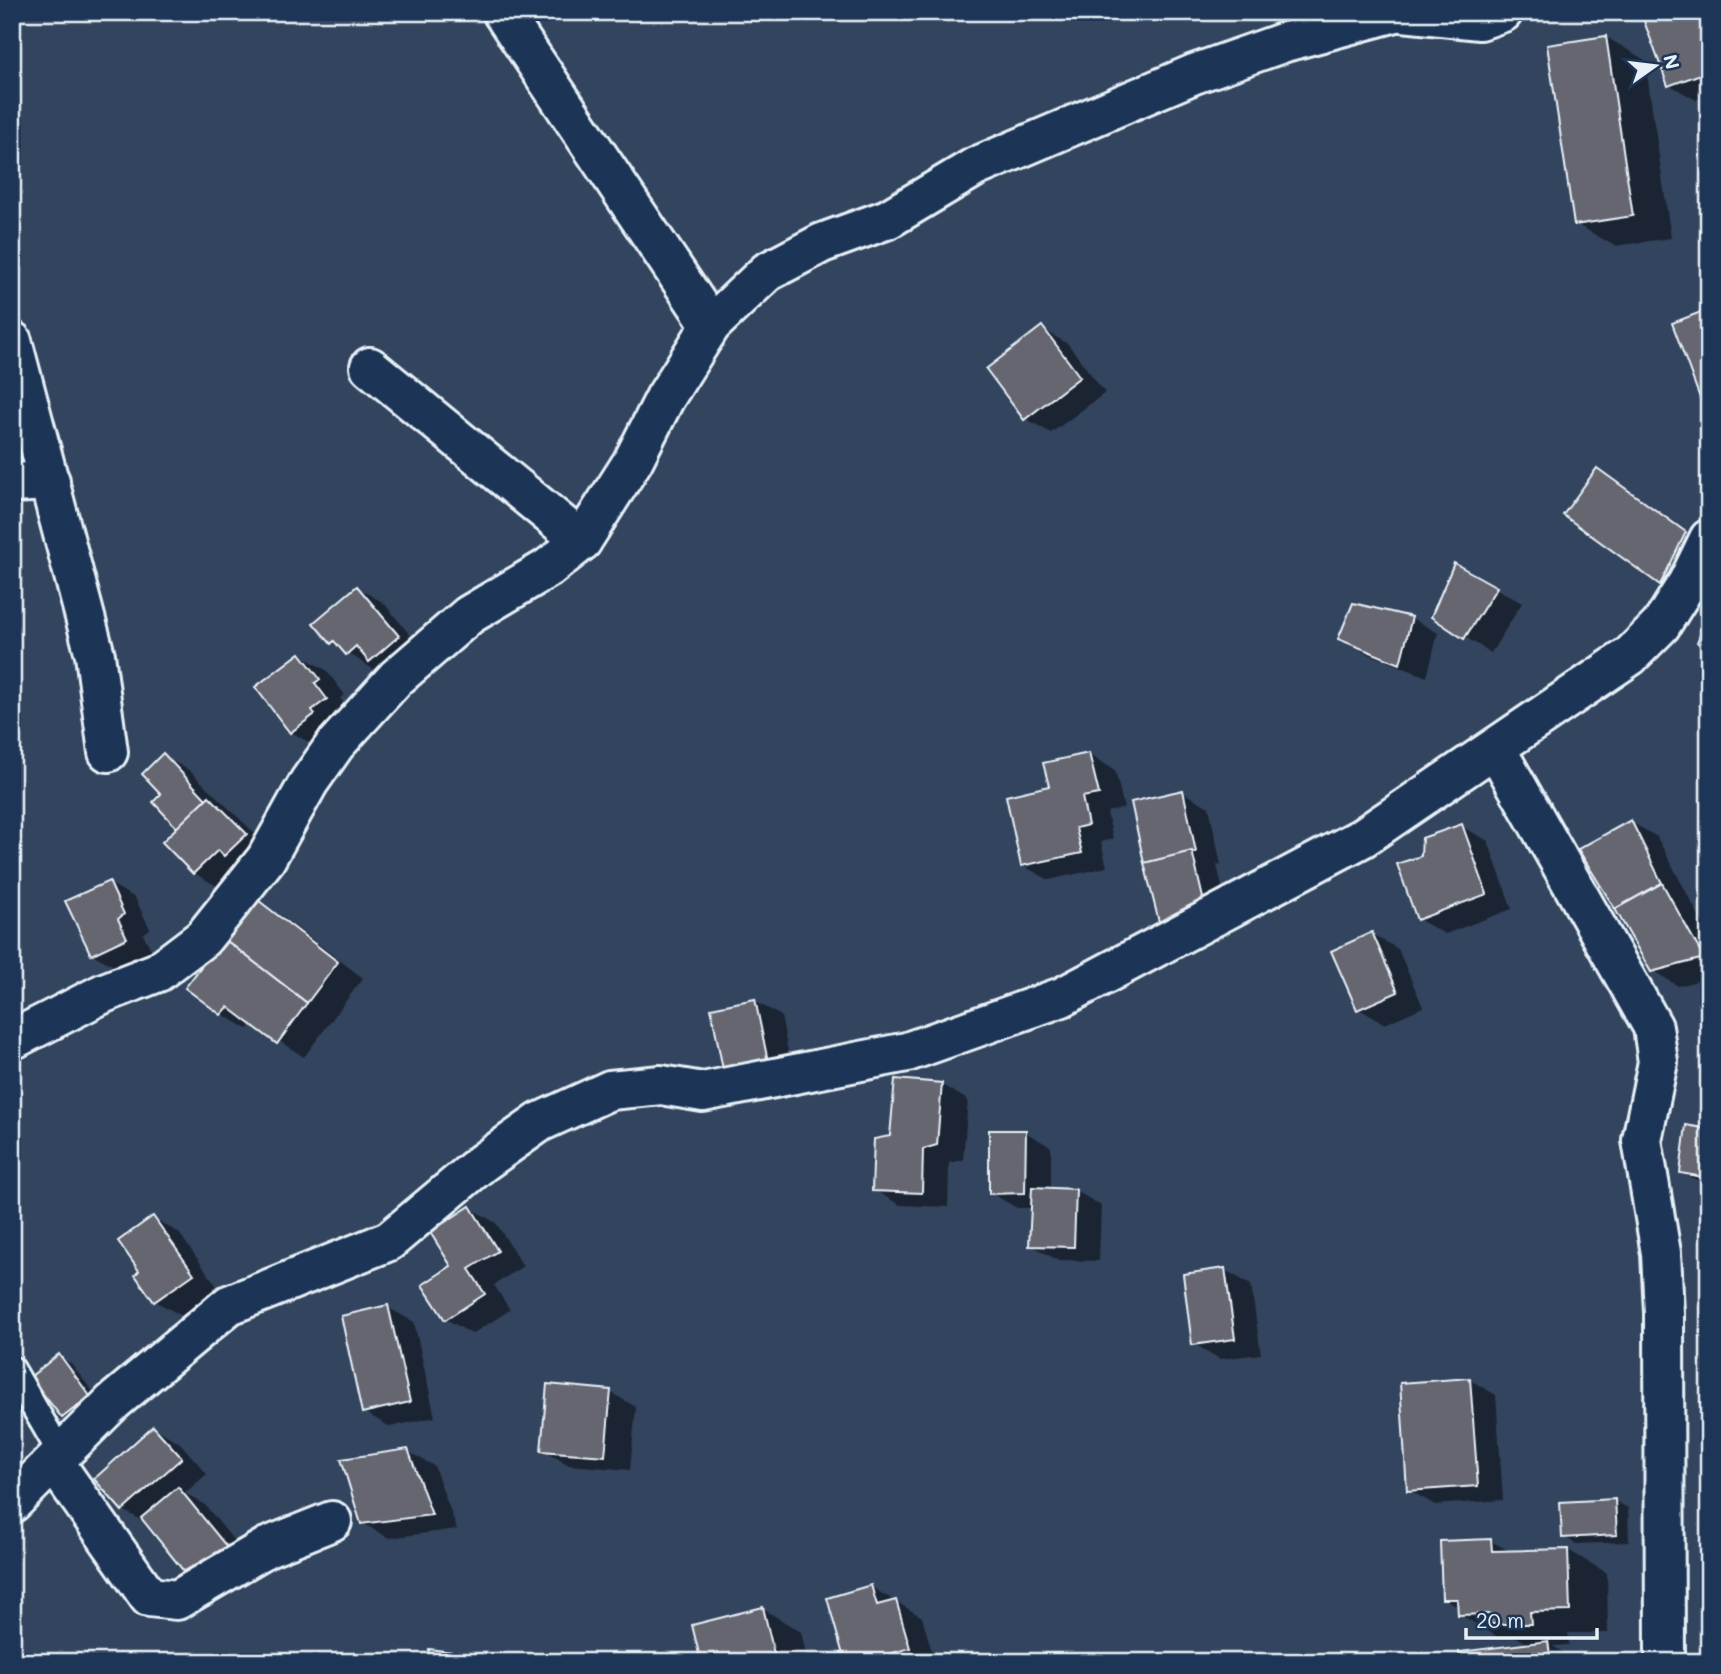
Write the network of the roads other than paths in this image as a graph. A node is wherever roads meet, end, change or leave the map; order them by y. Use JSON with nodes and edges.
{"nodes":[{"id":1,"x":502,"y":12,"type":"edge"},
{"id":2,"x":1396,"y":12,"type":"edge"},
{"id":3,"x":1403,"y":12,"type":"edge"},
{"id":4,"x":1503,"y":12,"type":"edge"},
{"id":5,"x":711,"y":324,"type":"junction"},
{"id":6,"x":12,"y":341,"type":"edge"},
{"id":7,"x":370,"y":367,"type":"dead end"},
{"id":8,"x":50,"y":481,"type":"junction"},
{"id":9,"x":12,"y":484,"type":"edge"},
{"id":10,"x":1709,"y":539,"type":"edge"},
{"id":11,"x":582,"y":541,"type":"junction"},
{"id":12,"x":1496,"y":749,"type":"junction"},
{"id":13,"x":108,"y":752,"type":"dead end"},
{"id":14,"x":12,"y":1040,"type":"edge"},
{"id":15,"x":12,"y":1369,"type":"edge"},
{"id":16,"x":57,"y":1458,"type":"junction"},
{"id":17,"x":12,"y":1503,"type":"edge"},
{"id":18,"x":331,"y":1521,"type":"dead end"},
{"id":19,"x":1665,"y":1662,"type":"edge"}],
"edges":[{"from":1,"to":5,"type":"street"},
{"from":2,"to":5,"type":"street"},
{"from":3,"to":4,"type":"street"},
{"from":5,"to":11,"type":"street"},
{"from":6,"to":8,"type":"street"},
{"from":7,"to":11,"type":"street"},
{"from":8,"to":9,"type":"street"},
{"from":8,"to":13,"type":"street"},
{"from":10,"to":12,"type":"street"},
{"from":11,"to":14,"type":"street"},
{"from":12,"to":16,"type":"street"},
{"from":12,"to":19,"type":"street"},
{"from":15,"to":16,"type":"lane"},
{"from":16,"to":17,"type":"street"},
{"from":16,"to":18,"type":"street"}]}
